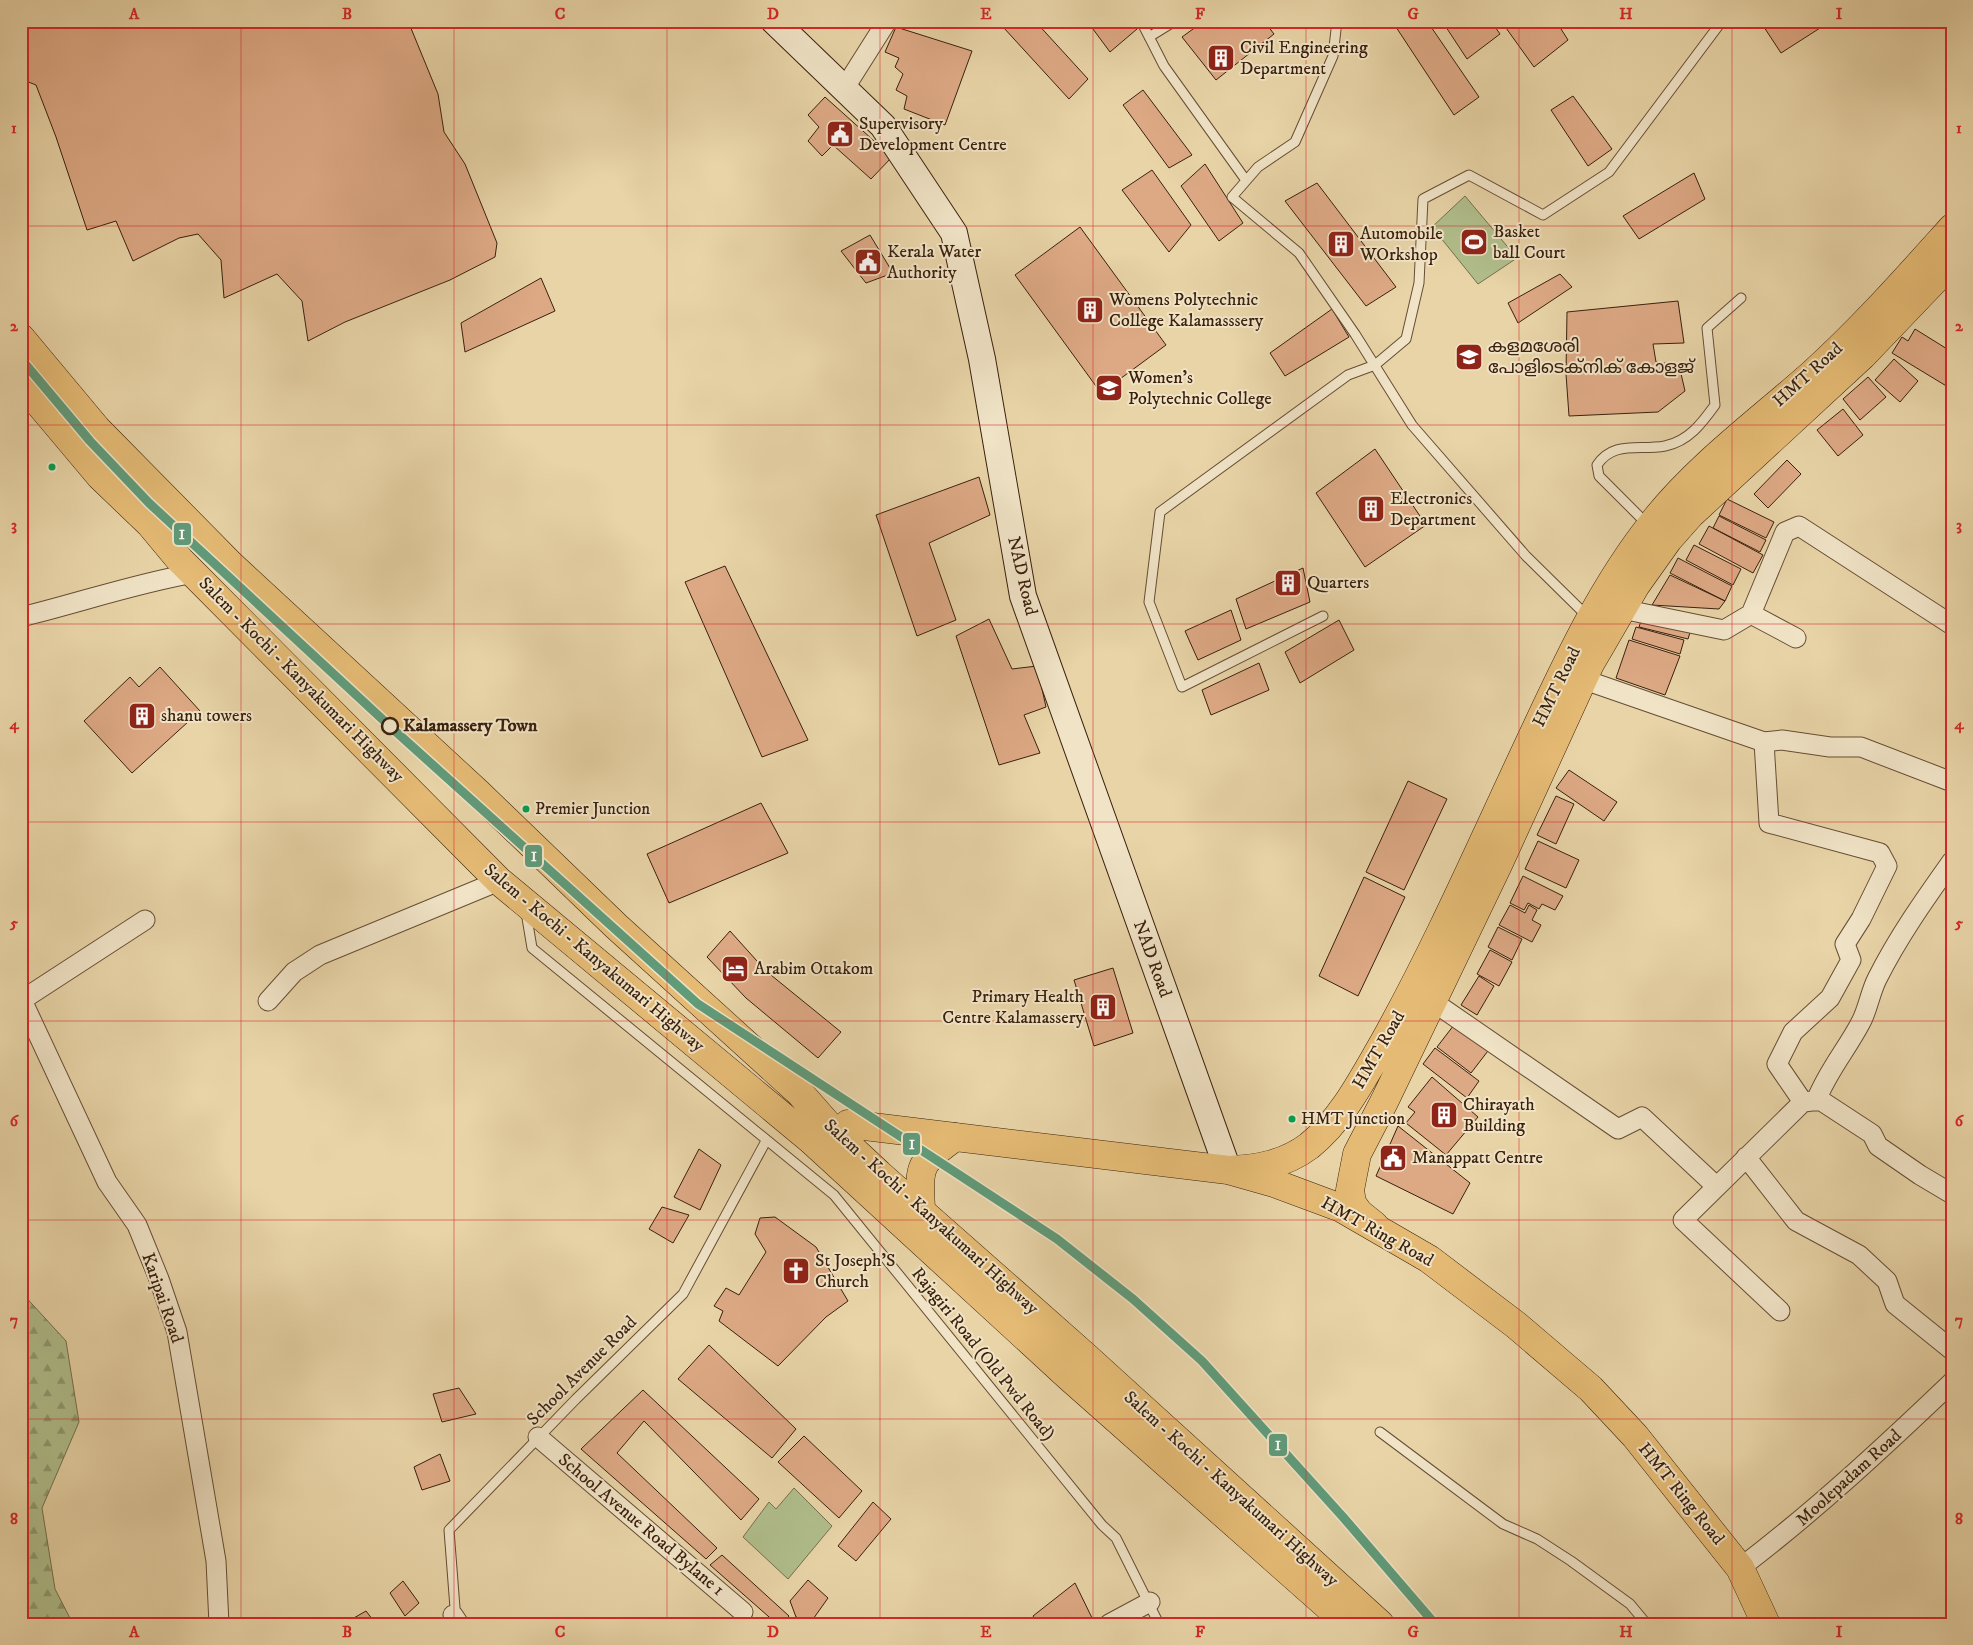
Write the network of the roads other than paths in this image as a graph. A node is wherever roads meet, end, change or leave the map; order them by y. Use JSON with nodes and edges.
{"nodes":[{"id":1,"x":774,"y":21,"type":"edge"},
{"id":2,"x":887,"y":21,"type":"edge"},
{"id":3,"x":1141,"y":21,"type":"edge"},
{"id":4,"x":1175,"y":21,"type":"edge"},
{"id":5,"x":1337,"y":21,"type":"edge"},
{"id":6,"x":1722,"y":21,"type":"edge"},
{"id":7,"x":1149,"y":37,"type":"junction"},
{"id":8,"x":844,"y":89,"type":"junction"},
{"id":9,"x":1245,"y":180,"type":"junction"},
{"id":10,"x":1952,"y":228,"type":"edge"},
{"id":11,"x":1952,"y":262,"type":"edge"},
{"id":12,"x":1741,"y":298,"type":"dead end"},
{"id":13,"x":21,"y":338,"type":"edge"},
{"id":14,"x":1375,"y":365,"type":"junction"},
{"id":15,"x":21,"y":382,"type":"edge"},
{"id":16,"x":30,"y":406,"type":"edge"},
{"id":17,"x":1650,"y":526,"type":"junction"},
{"id":18,"x":195,"y":573,"type":"junction"},
{"id":19,"x":1622,"y":609,"type":"junction"},
{"id":20,"x":1751,"y":614,"type":"junction"},
{"id":21,"x":1323,"y":616,"type":"dead end"},
{"id":22,"x":21,"y":617,"type":"edge"},
{"id":23,"x":1591,"y":620,"type":"junction"},
{"id":24,"x":1952,"y":625,"type":"edge"},
{"id":25,"x":1796,"y":638,"type":"dead end"},
{"id":26,"x":1582,"y":679,"type":"junction"},
{"id":27,"x":1764,"y":742,"type":"junction"},
{"id":28,"x":1952,"y":782,"type":"edge"},
{"id":29,"x":1952,"y":860,"type":"edge"},
{"id":30,"x":499,"y":881,"type":"junction"},
{"id":31,"x":524,"y":903,"type":"junction"},
{"id":32,"x":145,"y":920,"type":"dead end"},
{"id":33,"x":22,"y":999,"type":"edge"},
{"id":34,"x":268,"y":1001,"type":"dead end"},
{"id":35,"x":1432,"y":1001,"type":"junction"},
{"id":36,"x":1809,"y":1101,"type":"junction"},
{"id":37,"x":837,"y":1135,"type":"junction"},
{"id":38,"x":955,"y":1137,"type":"junction"},
{"id":39,"x":766,"y":1141,"type":"junction"},
{"id":40,"x":1746,"y":1157,"type":"junction"},
{"id":41,"x":1228,"y":1170,"type":"junction"},
{"id":42,"x":879,"y":1174,"type":"junction"},
{"id":43,"x":852,"y":1178,"type":"junction"},
{"id":44,"x":1716,"y":1186,"type":"junction"},
{"id":45,"x":1952,"y":1194,"type":"edge"},
{"id":46,"x":921,"y":1210,"type":"junction"},
{"id":47,"x":1379,"y":1229,"type":"junction"},
{"id":48,"x":1780,"y":1311,"type":"dead end"},
{"id":49,"x":1952,"y":1350,"type":"edge"},
{"id":50,"x":1077,"y":1366,"type":"junction"},
{"id":51,"x":1952,"y":1382,"type":"edge"},
{"id":52,"x":1380,"y":1432,"type":"dead end"},
{"id":53,"x":538,"y":1438,"type":"junction"},
{"id":54,"x":1740,"y":1568,"type":"junction"},
{"id":55,"x":1150,"y":1602,"type":"junction"},
{"id":56,"x":743,"y":1612,"type":"dead end"},
{"id":57,"x":1350,"y":1616,"type":"edge"},
{"id":58,"x":455,"y":1621,"type":"edge"},
{"id":59,"x":219,"y":1624,"type":"edge"},
{"id":60,"x":1109,"y":1624,"type":"edge"},
{"id":61,"x":1159,"y":1624,"type":"edge"},
{"id":62,"x":1380,"y":1624,"type":"edge"},
{"id":63,"x":1644,"y":1624,"type":"edge"},
{"id":64,"x":1766,"y":1624,"type":"edge"}],
"edges":[{"from":1,"to":8,"type":"street","name":"NAD Road"},
{"from":2,"to":8,"type":"street"},
{"from":3,"to":7,"type":"lane"},
{"from":4,"to":7,"type":"lane"},
{"from":5,"to":9,"type":"lane"},
{"from":6,"to":14,"type":"lane"},
{"from":7,"to":9,"type":"lane"},
{"from":8,"to":41,"type":"street","name":"NAD Road"},
{"from":9,"to":14,"type":"lane"},
{"from":10,"to":17,"type":"main road","name":"HMT Road"},
{"from":11,"to":19,"type":"main road","name":"HMT Road"},
{"from":12,"to":17,"type":"lane"},
{"from":13,"to":37,"type":"main road","name":"Salem - Kochi - Kanyakumari Highway"},
{"from":14,"to":21,"type":"lane"},
{"from":14,"to":23,"type":"lane"},
{"from":15,"to":16,"type":"main road","name":"Salem - Kochi - Kanyakumari Highway"},
{"from":16,"to":18,"type":"main road","name":"Salem - Kochi - Kanyakumari Highway"},
{"from":17,"to":23,"type":"main road","name":"HMT Road"},
{"from":18,"to":22,"type":"street"},
{"from":18,"to":30,"type":"main road","name":"Salem - Kochi - Kanyakumari Highway"},
{"from":19,"to":20,"type":"street"},
{"from":19,"to":26,"type":"main road","name":"HMT Road"},
{"from":20,"to":24,"type":"street"},
{"from":20,"to":25,"type":"street"},
{"from":23,"to":41,"type":"main road","name":"HMT Road"},
{"from":26,"to":27,"type":"street"},
{"from":26,"to":35,"type":"main road","name":"HMT Road"},
{"from":27,"to":28,"type":"street"},
{"from":27,"to":36,"type":"street"},
{"from":29,"to":36,"type":"street"},
{"from":30,"to":31,"type":"main road","name":"Salem - Kochi - Kanyakumari Highway"},
{"from":30,"to":34,"type":"street"},
{"from":31,"to":39,"type":"lane","name":"Rajagiri Road (Old Pwd Road)"},
{"from":31,"to":43,"type":"main road","name":"Salem - Kochi - Kanyakumari Highway"},
{"from":32,"to":33,"type":"street"},
{"from":33,"to":59,"type":"street","name":"Karipai Road"},
{"from":35,"to":44,"type":"street"},
{"from":35,"to":47,"type":"main road","name":"HMT Road"},
{"from":36,"to":40,"type":"street"},
{"from":36,"to":45,"type":"street"},
{"from":37,"to":38,"type":"main road","name":"HMT Ring Road"},
{"from":37,"to":42,"type":"main road","name":"Salem - Kochi - Kanyakumari Highway"},
{"from":38,"to":41,"type":"main road","name":"HMT Ring Road"},
{"from":38,"to":46,"type":"main road"},
{"from":39,"to":53,"type":"lane","name":"School Avenue Road"},
{"from":39,"to":55,"type":"lane","name":"Rajagiri Road (Old Pwd Road)"},
{"from":40,"to":44,"type":"street"},
{"from":40,"to":49,"type":"street"},
{"from":41,"to":47,"type":"main road","name":"HMT Ring Road"},
{"from":42,"to":43,"type":"main road"},
{"from":42,"to":46,"type":"main road","name":"Salem - Kochi - Kanyakumari Highway"},
{"from":43,"to":50,"type":"main road","name":"Salem - Kochi - Kanyakumari Highway"},
{"from":44,"to":48,"type":"street"},
{"from":46,"to":50,"type":"main road","name":"Salem - Kochi - Kanyakumari Highway"},
{"from":47,"to":54,"type":"main road","name":"HMT Ring Road"},
{"from":50,"to":57,"type":"main road","name":"Salem - Kochi - Kanyakumari Highway"},
{"from":51,"to":54,"type":"street","name":"Moolepadam Road"},
{"from":52,"to":63,"type":"lane"},
{"from":53,"to":56,"type":"street","name":"School Avenue Road Bylane 1"},
{"from":53,"to":58,"type":"lane","name":"School Avenue Road"},
{"from":54,"to":64,"type":"main road","name":"HMT Ring Road"},
{"from":55,"to":60,"type":"street"},
{"from":55,"to":61,"type":"lane","name":"Rajagiri Road (Old Pwd Road)"},
{"from":57,"to":62,"type":"main road","name":"Salem - Kochi - Kanyakumari Highway"}]}
